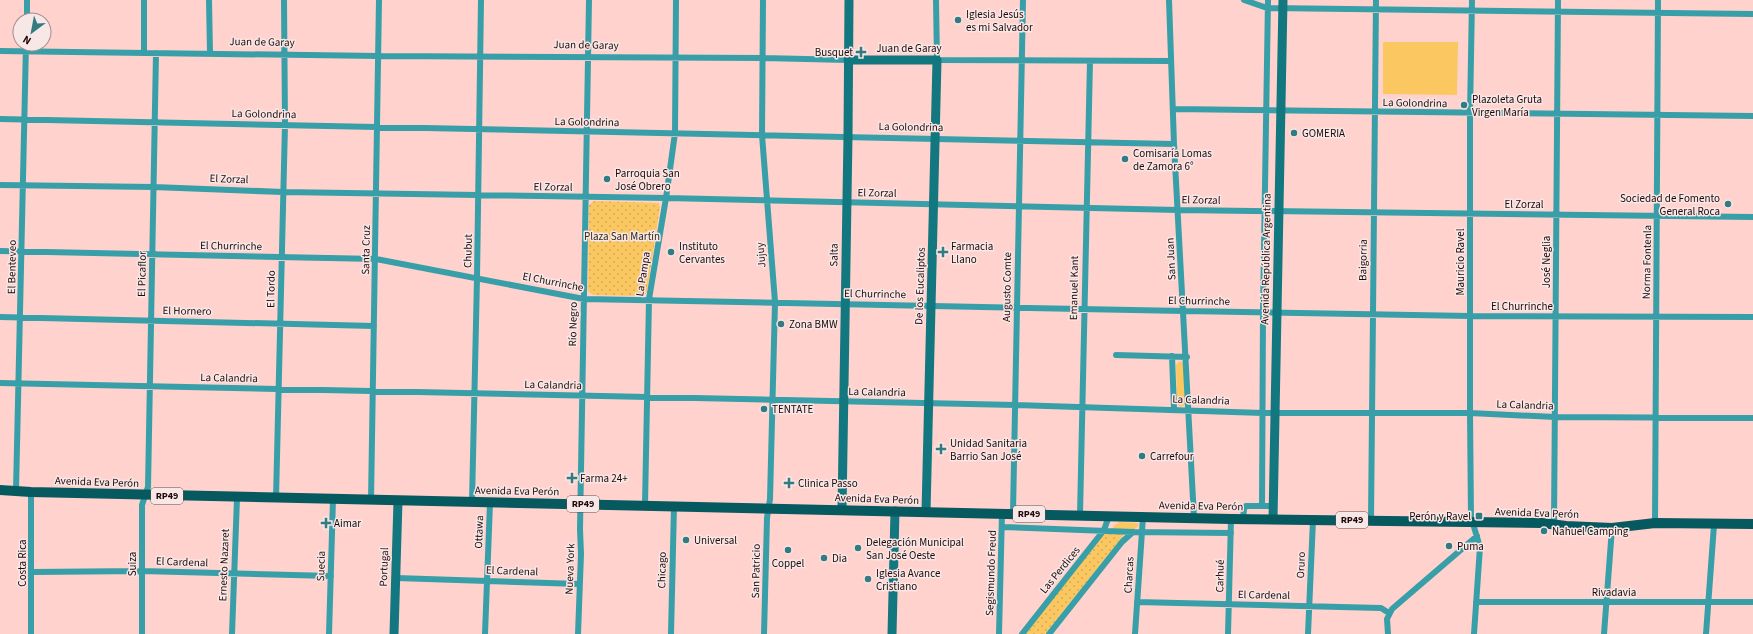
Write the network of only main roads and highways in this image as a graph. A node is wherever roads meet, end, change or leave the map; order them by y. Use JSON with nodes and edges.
{"nodes":[{"id":1,"x":0,"y":490,"type":"edge"},
{"id":2,"x":1753,"y":524,"type":"edge"}],
"edges":[{"from":1,"to":2,"type":"main road","name":"Avenida Eva Perón","number":"RP49"}]}
